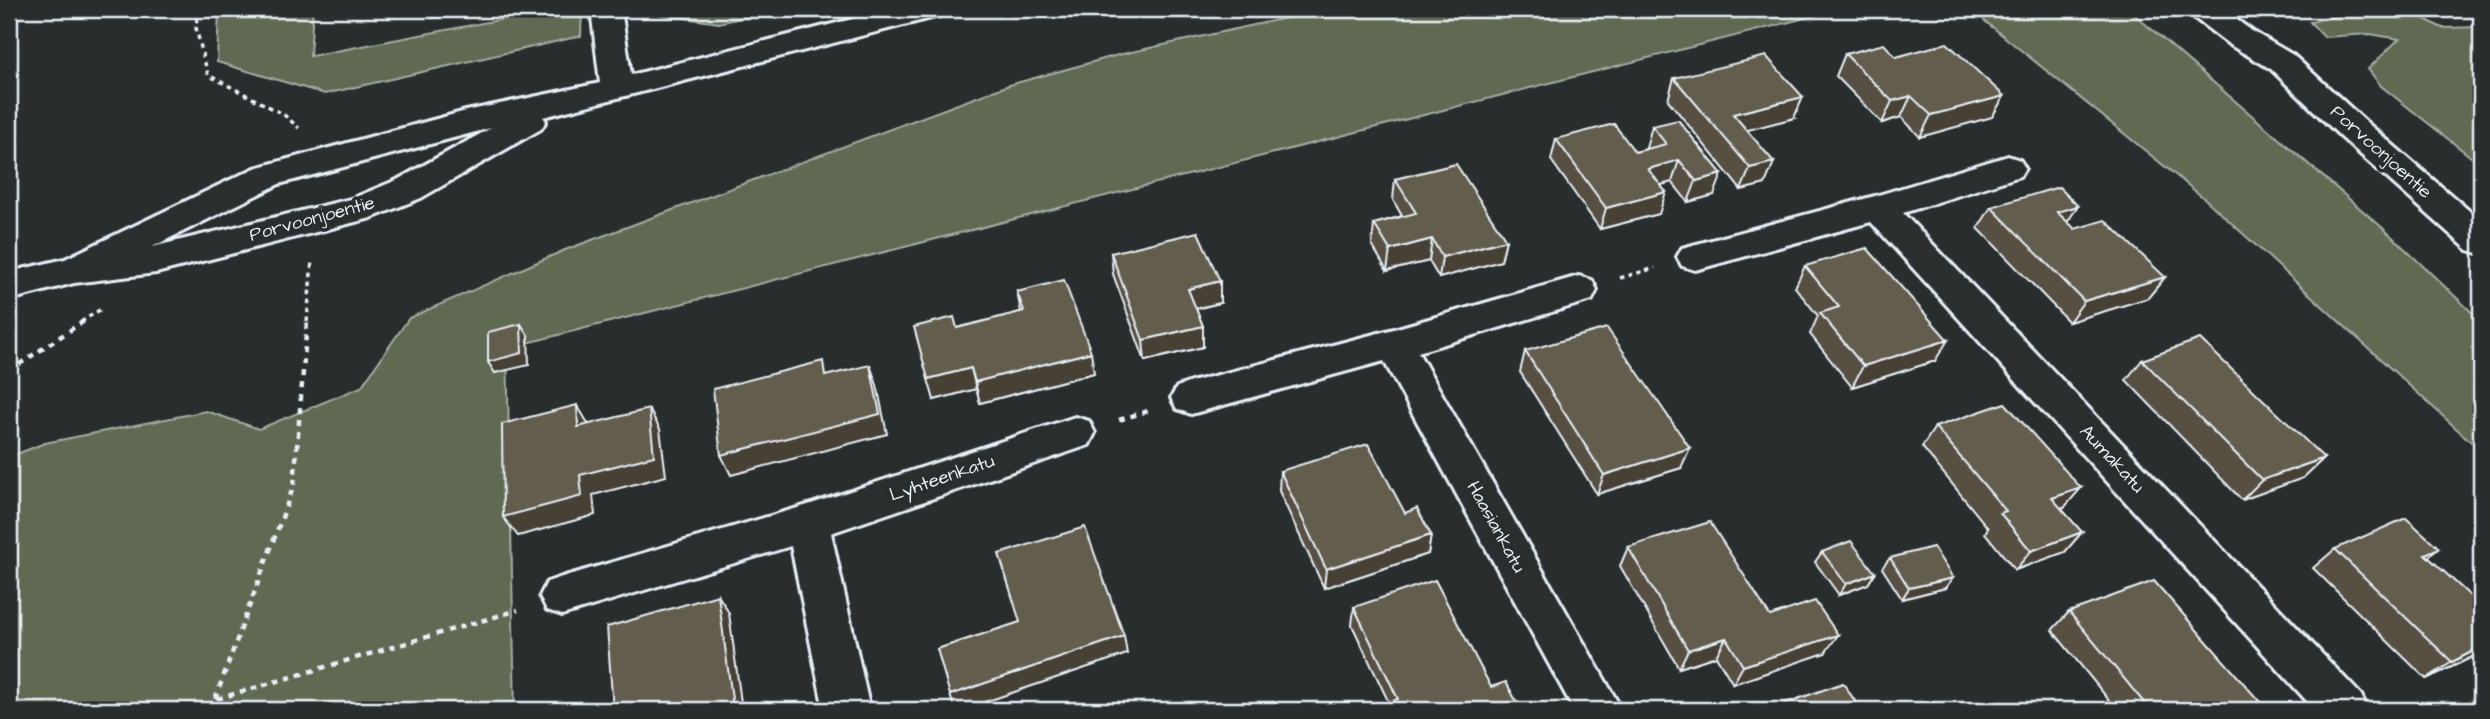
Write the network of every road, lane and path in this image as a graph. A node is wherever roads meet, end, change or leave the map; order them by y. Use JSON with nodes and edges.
{"nodes":[{"id":1,"x":198,"y":9,"type":"edge"},
{"id":2,"x":606,"y":9,"type":"edge"},
{"id":3,"x":928,"y":9,"type":"edge"},
{"id":4,"x":2203,"y":9,"type":"edge"},
{"id":5,"x":2244,"y":9,"type":"edge"},
{"id":6,"x":2298,"y":9,"type":"edge"},
{"id":7,"x":2284,"y":13,"type":"dead end"},
{"id":8,"x":2282,"y":62,"type":"junction"},
{"id":9,"x":617,"y":89,"type":"junction"},
{"id":10,"x":570,"y":101,"type":"junction"},
{"id":11,"x":283,"y":114,"type":"dead end"},
{"id":12,"x":2008,"y":167,"type":"dead end"},
{"id":13,"x":1878,"y":208,"type":"junction"},
{"id":14,"x":2481,"y":241,"type":"edge"},
{"id":15,"x":1695,"y":257,"type":"joint"},
{"id":16,"x":312,"y":259,"type":"dead end"},
{"id":17,"x":74,"y":270,"type":"junction"},
{"id":18,"x":9,"y":286,"type":"edge"},
{"id":19,"x":1579,"y":290,"type":"joint"},
{"id":20,"x":1394,"y":344,"type":"junction"},
{"id":21,"x":1191,"y":398,"type":"joint"},
{"id":22,"x":1075,"y":433,"type":"joint"},
{"id":23,"x":808,"y":523,"type":"junction"},
{"id":24,"x":562,"y":596,"type":"joint"},
{"id":25,"x":217,"y":699,"type":"junction"},
{"id":26,"x":211,"y":710,"type":"edge"},
{"id":27,"x":847,"y":710,"type":"edge"},
{"id":28,"x":1599,"y":710,"type":"edge"},
{"id":29,"x":2346,"y":710,"type":"edge"}],
"edges":[{"from":1,"to":11,"type":"path"},
{"from":2,"to":9,"type":"street"},
{"from":3,"to":9,"type":"street","name":"Porvoonjoentie"},
{"from":4,"to":8,"type":"street","name":"Porvoonjoentie"},
{"from":5,"to":8,"type":"street","name":"Porvoonjoentie"},
{"from":6,"to":7,"type":"path"},
{"from":8,"to":14,"type":"street","name":"Porvoonjoentie"},
{"from":9,"to":10,"type":"street","name":"Porvoonjoentie"},
{"from":10,"to":17,"type":"street","name":"Porvoonjoentie"},
{"from":10,"to":17,"type":"street","name":"Porvoonjoentie"},
{"from":12,"to":13,"type":"street"},
{"from":13,"to":15,"type":"street"},
{"from":13,"to":29,"type":"street","name":"Aumakatu"},
{"from":15,"to":19,"type":"path"},
{"from":16,"to":25,"type":"path"},
{"from":17,"to":18,"type":"street","name":"Porvoonjoentie"},
{"from":19,"to":20,"type":"street"},
{"from":20,"to":21,"type":"street"},
{"from":20,"to":28,"type":"street","name":"Haasiankatu"},
{"from":21,"to":22,"type":"path"},
{"from":22,"to":23,"type":"street","name":"Lyhteenkatu"},
{"from":23,"to":24,"type":"street","name":"Lyhteenkatu"},
{"from":23,"to":27,"type":"street"},
{"from":24,"to":25,"type":"path"},
{"from":25,"to":26,"type":"path"}]}
